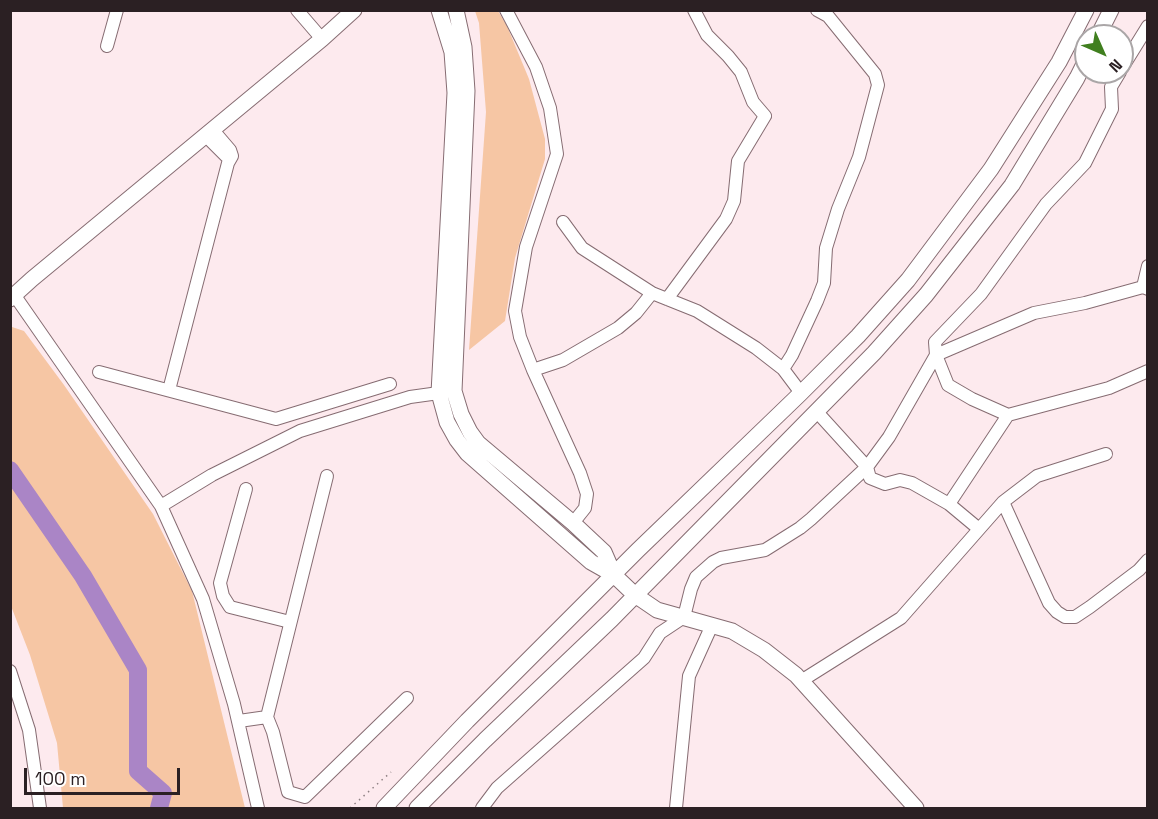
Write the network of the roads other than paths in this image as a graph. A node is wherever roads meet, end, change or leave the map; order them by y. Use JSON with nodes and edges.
{"nodes":[{"id":1,"x":117,"y":10,"type":"edge"},
{"id":2,"x":297,"y":10,"type":"edge"},
{"id":3,"x":354,"y":10,"type":"edge"},
{"id":4,"x":440,"y":10,"type":"edge"},
{"id":5,"x":456,"y":10,"type":"edge"},
{"id":6,"x":506,"y":10,"type":"edge"},
{"id":7,"x":694,"y":10,"type":"edge"},
{"id":8,"x":817,"y":10,"type":"edge"},
{"id":9,"x":1086,"y":10,"type":"edge"},
{"id":10,"x":1111,"y":10,"type":"edge"},
{"id":11,"x":1104,"y":24,"type":"edge"},
{"id":12,"x":1148,"y":26,"type":"edge"},
{"id":13,"x":322,"y":39,"type":"junction"},
{"id":14,"x":107,"y":46,"type":"dead end"},
{"id":15,"x":1134,"y":49,"type":"edge"},
{"id":16,"x":1074,"y":83,"type":"edge"},
{"id":17,"x":1113,"y":84,"type":"edge"},
{"id":18,"x":209,"y":132,"type":"junction"},
{"id":19,"x":563,"y":222,"type":"dead end"},
{"id":20,"x":1148,"y":266,"type":"edge"},
{"id":21,"x":1145,"y":288,"type":"edge"},
{"id":22,"x":652,"y":293,"type":"junction"},
{"id":23,"x":13,"y":297,"type":"edge"},
{"id":24,"x":667,"y":299,"type":"junction"},
{"id":25,"x":936,"y":355,"type":"junction"},
{"id":26,"x":783,"y":369,"type":"junction"},
{"id":27,"x":533,"y":370,"type":"junction"},
{"id":28,"x":1148,"y":371,"type":"edge"},
{"id":29,"x":99,"y":372,"type":"dead end"},
{"id":30,"x":390,"y":384,"type":"dead end"},
{"id":31,"x":169,"y":390,"type":"junction"},
{"id":32,"x":447,"y":392,"type":"junction"},
{"id":33,"x":801,"y":393,"type":"junction"},
{"id":34,"x":817,"y":412,"type":"junction"},
{"id":35,"x":1008,"y":415,"type":"junction"},
{"id":36,"x":1106,"y":454,"type":"dead end"},
{"id":37,"x":867,"y":467,"type":"junction"},
{"id":38,"x":327,"y":476,"type":"dead end"},
{"id":39,"x":246,"y":489,"type":"dead end"},
{"id":40,"x":1003,"y":502,"type":"junction"},
{"id":41,"x":949,"y":504,"type":"junction"},
{"id":42,"x":161,"y":506,"type":"junction"},
{"id":43,"x":573,"y":523,"type":"junction"},
{"id":44,"x":979,"y":529,"type":"junction"},
{"id":45,"x":1148,"y":560,"type":"edge"},
{"id":46,"x":614,"y":575,"type":"junction"},
{"id":47,"x":635,"y":595,"type":"junction"},
{"id":48,"x":684,"y":617,"type":"junction"},
{"id":49,"x":290,"y":622,"type":"junction"},
{"id":50,"x":712,"y":625,"type":"junction"},
{"id":51,"x":10,"y":671,"type":"edge"},
{"id":52,"x":801,"y":681,"type":"junction"},
{"id":53,"x":407,"y":698,"type":"dead end"},
{"id":54,"x":267,"y":717,"type":"junction"},
{"id":55,"x":239,"y":721,"type":"junction"},
{"id":56,"x":40,"y":808,"type":"edge"},
{"id":57,"x":258,"y":808,"type":"edge"},
{"id":58,"x":384,"y":808,"type":"edge"},
{"id":59,"x":417,"y":808,"type":"edge"},
{"id":60,"x":482,"y":808,"type":"edge"},
{"id":61,"x":676,"y":808,"type":"edge"},
{"id":62,"x":916,"y":808,"type":"edge"}],
"edges":[{"from":1,"to":14,"type":"street"},
{"from":2,"to":13,"type":"street"},
{"from":3,"to":13,"type":"main road"},
{"from":4,"to":32,"type":"main road"},
{"from":5,"to":32,"type":"main road"},
{"from":6,"to":27,"type":"street"},
{"from":7,"to":24,"type":"street"},
{"from":8,"to":26,"type":"street"},
{"from":9,"to":33,"type":"main road"},
{"from":10,"to":11,"type":"main road"},
{"from":12,"to":15,"type":"street"},
{"from":13,"to":18,"type":"main road"},
{"from":16,"to":34,"type":"main road"},
{"from":17,"to":25,"type":"street"},
{"from":18,"to":23,"type":"main road"},
{"from":18,"to":31,"type":"street"},
{"from":19,"to":22,"type":"street"},
{"from":20,"to":21,"type":"street"},
{"from":21,"to":25,"type":"street"},
{"from":22,"to":24,"type":"street"},
{"from":22,"to":27,"type":"street"},
{"from":23,"to":42,"type":"street"},
{"from":24,"to":26,"type":"street"},
{"from":25,"to":35,"type":"street"},
{"from":25,"to":37,"type":"street"},
{"from":26,"to":33,"type":"street"},
{"from":27,"to":43,"type":"street"},
{"from":28,"to":35,"type":"street"},
{"from":29,"to":31,"type":"street"},
{"from":30,"to":31,"type":"street"},
{"from":32,"to":42,"type":"street"},
{"from":32,"to":43,"type":"main road"},
{"from":32,"to":46,"type":"main road"},
{"from":33,"to":46,"type":"main road"},
{"from":34,"to":37,"type":"street"},
{"from":34,"to":47,"type":"main road"},
{"from":35,"to":41,"type":"street"},
{"from":36,"to":40,"type":"street"},
{"from":37,"to":41,"type":"street"},
{"from":37,"to":48,"type":"street"},
{"from":38,"to":49,"type":"street"},
{"from":39,"to":49,"type":"street"},
{"from":40,"to":44,"type":"street"},
{"from":40,"to":45,"type":"street"},
{"from":41,"to":44,"type":"street"},
{"from":42,"to":55,"type":"street"},
{"from":43,"to":46,"type":"main road"},
{"from":44,"to":52,"type":"street"},
{"from":46,"to":47,"type":"main road"},
{"from":46,"to":58,"type":"main road"},
{"from":47,"to":48,"type":"main road"},
{"from":47,"to":59,"type":"main road"},
{"from":48,"to":50,"type":"main road"},
{"from":48,"to":60,"type":"street"},
{"from":49,"to":54,"type":"street"},
{"from":50,"to":52,"type":"main road"},
{"from":50,"to":61,"type":"street"},
{"from":51,"to":56,"type":"street"},
{"from":52,"to":62,"type":"main road"},
{"from":53,"to":54,"type":"street"},
{"from":54,"to":55,"type":"street"},
{"from":55,"to":57,"type":"street"}]}
